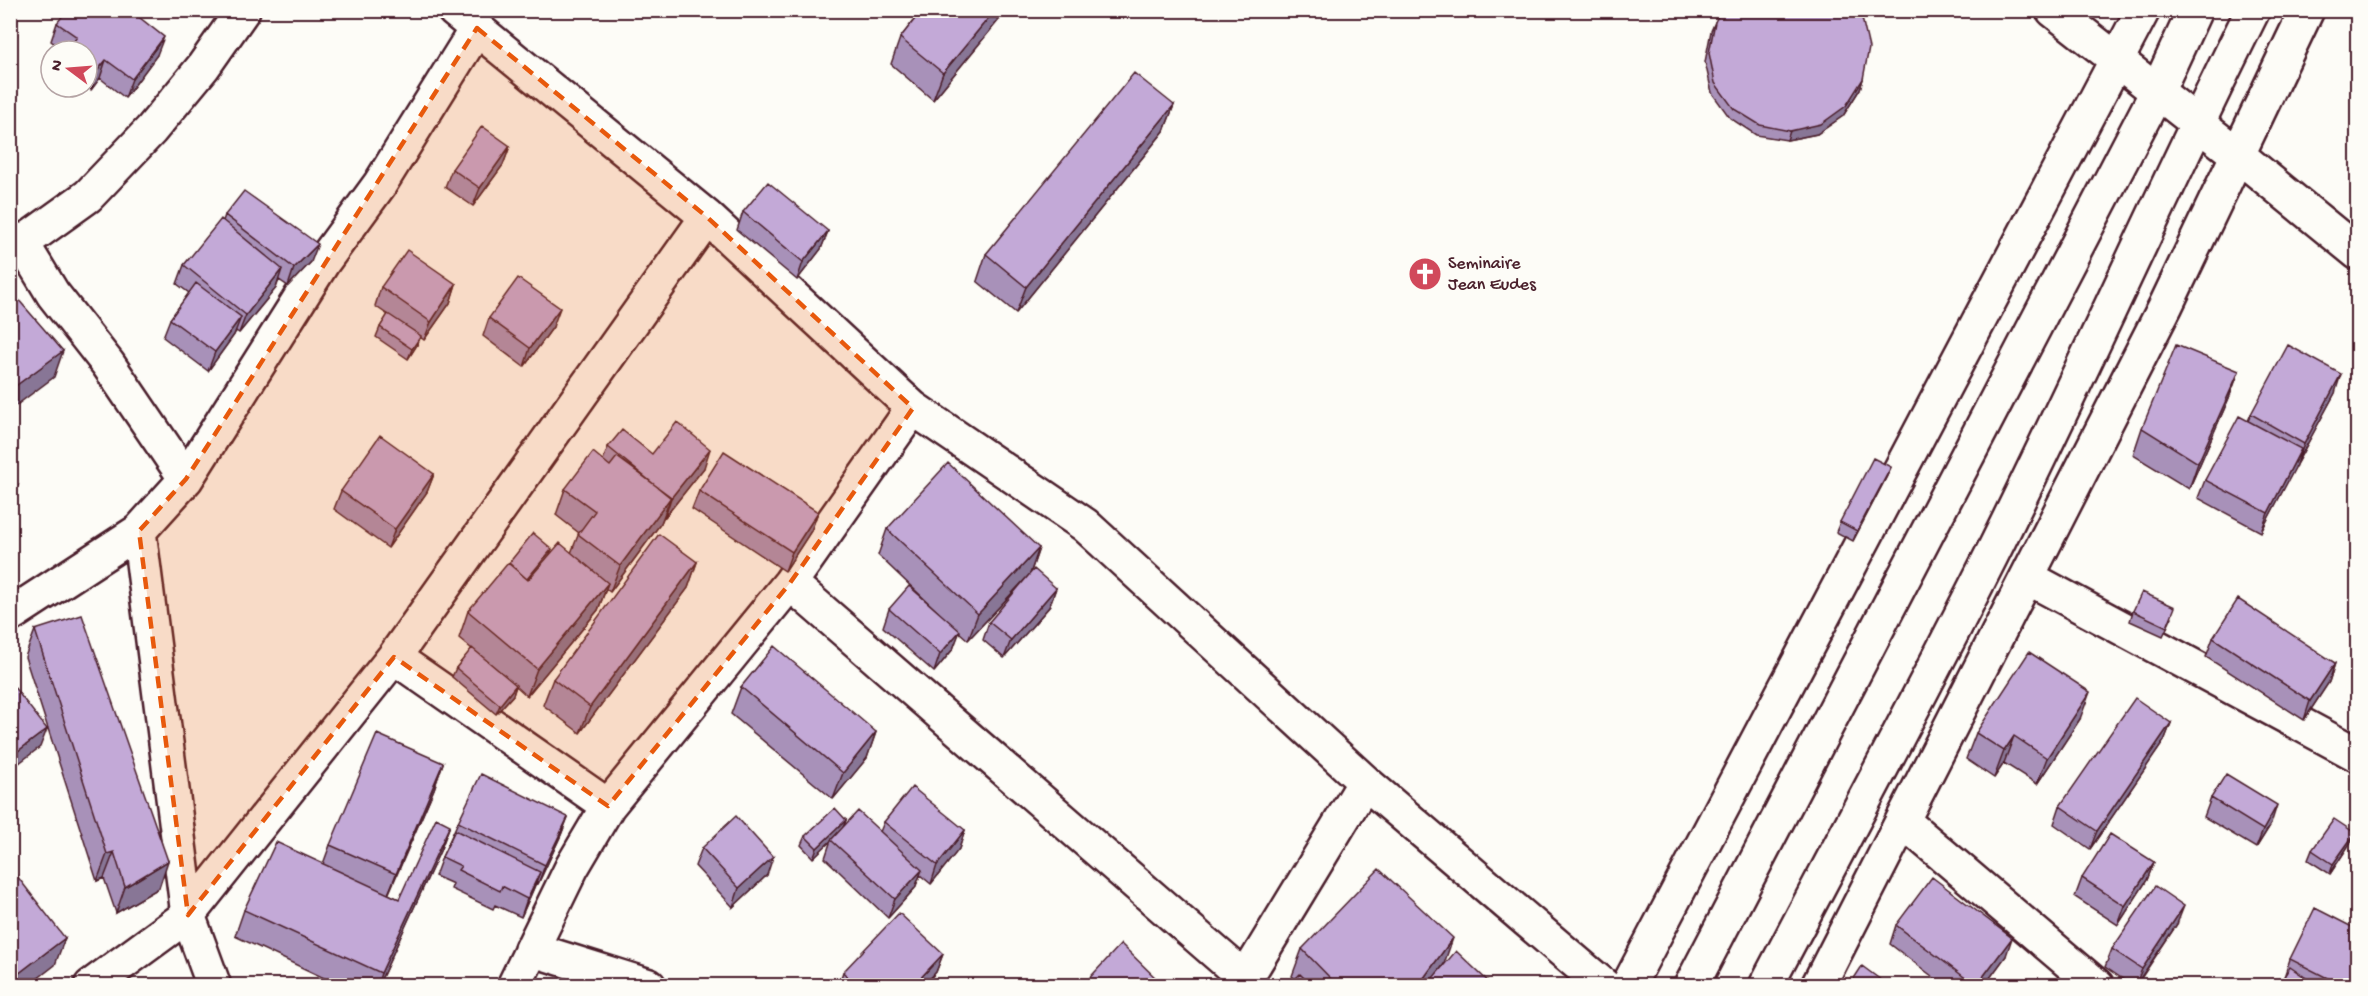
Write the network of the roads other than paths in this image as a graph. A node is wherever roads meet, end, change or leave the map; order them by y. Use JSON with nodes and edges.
{"nodes":[{"id":1,"x":243,"y":10,"type":"edge"},
{"id":2,"x":2053,"y":10,"type":"edge"},
{"id":3,"x":2143,"y":10,"type":"edge"},
{"id":4,"x":2195,"y":10,"type":"edge"},
{"id":5,"x":2253,"y":10,"type":"edge"},
{"id":6,"x":2307,"y":10,"type":"edge"},
{"id":7,"x":466,"y":19,"type":"edge"},
{"id":8,"x":2117,"y":60,"type":"junction"},
{"id":9,"x":2157,"y":92,"type":"junction"},
{"id":10,"x":2197,"y":122,"type":"junction"},
{"id":11,"x":2238,"y":155,"type":"junction"},
{"id":12,"x":707,"y":217,"type":"junction"},
{"id":13,"x":14,"y":244,"type":"edge"},
{"id":14,"x":2358,"y":254,"type":"edge"},
{"id":15,"x":913,"y":408,"type":"junction"},
{"id":16,"x":186,"y":479,"type":"junction"},
{"id":17,"x":139,"y":531,"type":"junction"},
{"id":18,"x":2027,"y":577,"type":"junction"},
{"id":19,"x":790,"y":583,"type":"junction"},
{"id":20,"x":10,"y":615,"type":"edge"},
{"id":21,"x":394,"y":657,"type":"junction"},
{"id":22,"x":2358,"y":755,"type":"edge"},
{"id":23,"x":1365,"y":782,"type":"junction"},
{"id":24,"x":608,"y":806,"type":"junction"},
{"id":25,"x":1903,"y":821,"type":"junction"},
{"id":26,"x":188,"y":915,"type":"junction"},
{"id":27,"x":531,"y":949,"type":"junction"},
{"id":28,"x":1243,"y":982,"type":"edge"},
{"id":29,"x":91,"y":986,"type":"edge"},
{"id":30,"x":214,"y":986,"type":"edge"},
{"id":31,"x":514,"y":986,"type":"edge"},
{"id":32,"x":649,"y":986,"type":"edge"},
{"id":33,"x":1604,"y":986,"type":"edge"},
{"id":34,"x":1628,"y":986,"type":"edge"},
{"id":35,"x":1691,"y":986,"type":"edge"},
{"id":36,"x":1766,"y":986,"type":"edge"},
{"id":37,"x":1818,"y":986,"type":"edge"},
{"id":38,"x":2097,"y":986,"type":"edge"}],
"edges":[{"from":1,"to":13,"type":"main road"},
{"from":2,"to":8,"type":"main road"},
{"from":3,"to":8,"type":"main road"},
{"from":4,"to":9,"type":"main road"},
{"from":5,"to":10,"type":"main road"},
{"from":6,"to":11,"type":"main road"},
{"from":7,"to":12,"type":"main road"},
{"from":7,"to":16,"type":"main road"},
{"from":8,"to":9,"type":"main road"},
{"from":8,"to":34,"type":"main road"},
{"from":9,"to":10,"type":"main road"},
{"from":9,"to":35,"type":"main road"},
{"from":10,"to":11,"type":"main road"},
{"from":10,"to":36,"type":"main road"},
{"from":11,"to":14,"type":"main road"},
{"from":11,"to":18,"type":"main road"},
{"from":12,"to":15,"type":"main road"},
{"from":12,"to":21,"type":"main road"},
{"from":13,"to":16,"type":"main road"},
{"from":15,"to":19,"type":"main road"},
{"from":15,"to":23,"type":"main road"},
{"from":16,"to":17,"type":"main road"},
{"from":17,"to":20,"type":"main road"},
{"from":17,"to":26,"type":"main road"},
{"from":18,"to":22,"type":"main road"},
{"from":18,"to":25,"type":"main road"},
{"from":19,"to":24,"type":"main road"},
{"from":19,"to":28,"type":"main road"},
{"from":21,"to":24,"type":"main road"},
{"from":21,"to":26,"type":"main road"},
{"from":23,"to":28,"type":"main road"},
{"from":23,"to":33,"type":"main road"},
{"from":24,"to":27,"type":"main road"},
{"from":25,"to":37,"type":"main road"},
{"from":25,"to":38,"type":"main road"},
{"from":26,"to":29,"type":"main road"},
{"from":26,"to":30,"type":"main road"},
{"from":27,"to":31,"type":"main road"},
{"from":27,"to":32,"type":"main road"}]}
